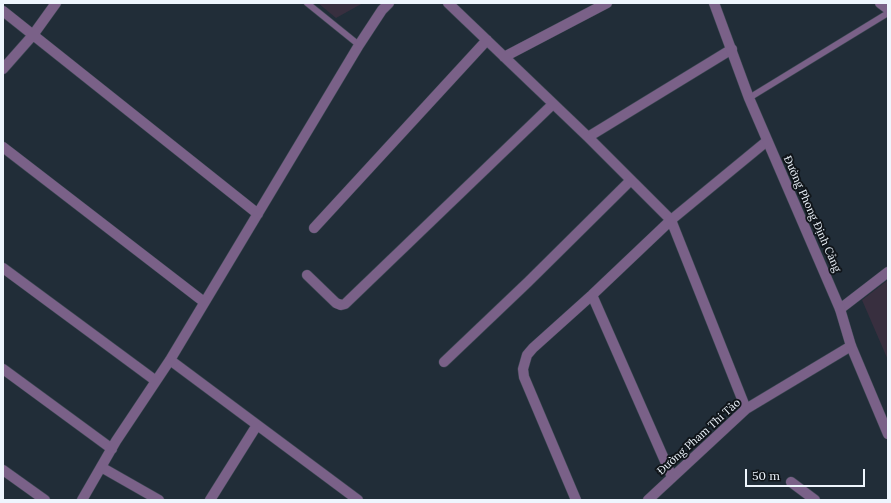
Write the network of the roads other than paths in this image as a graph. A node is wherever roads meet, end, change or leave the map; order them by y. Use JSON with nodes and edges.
{"nodes":[{"id":1,"x":56,"y":3,"type":"edge"},
{"id":2,"x":307,"y":3,"type":"edge"},
{"id":3,"x":389,"y":3,"type":"edge"},
{"id":4,"x":448,"y":3,"type":"edge"},
{"id":5,"x":607,"y":3,"type":"edge"},
{"id":6,"x":714,"y":3,"type":"edge"},
{"id":7,"x":880,"y":3,"type":"edge"},
{"id":8,"x":888,"y":9,"type":"edge"},
{"id":9,"x":3,"y":11,"type":"edge"},
{"id":10,"x":888,"y":13,"type":"edge"},
{"id":11,"x":33,"y":36,"type":"junction"},
{"id":12,"x":487,"y":40,"type":"junction"},
{"id":13,"x":359,"y":45,"type":"junction"},
{"id":14,"x":732,"y":49,"type":"junction"},
{"id":15,"x":504,"y":57,"type":"junction"},
{"id":16,"x":3,"y":68,"type":"edge"},
{"id":17,"x":749,"y":98,"type":"junction"},
{"id":18,"x":553,"y":104,"type":"junction"},
{"id":19,"x":588,"y":137,"type":"junction"},
{"id":20,"x":767,"y":141,"type":"junction"},
{"id":21,"x":3,"y":147,"type":"edge"},
{"id":22,"x":631,"y":180,"type":"junction"},
{"id":23,"x":258,"y":214,"type":"junction"},
{"id":24,"x":671,"y":220,"type":"junction"},
{"id":25,"x":314,"y":228,"type":"dead end"},
{"id":26,"x":3,"y":268,"type":"edge"},
{"id":27,"x":888,"y":272,"type":"edge"},
{"id":28,"x":307,"y":275,"type":"dead end"},
{"id":29,"x":592,"y":295,"type":"junction"},
{"id":30,"x":204,"y":302,"type":"junction"},
{"id":31,"x":840,"y":309,"type":"junction"},
{"id":32,"x":851,"y":346,"type":"junction"},
{"id":33,"x":170,"y":360,"type":"junction"},
{"id":34,"x":444,"y":362,"type":"dead end"},
{"id":35,"x":3,"y":369,"type":"edge"},
{"id":36,"x":156,"y":381,"type":"junction"},
{"id":37,"x":746,"y":408,"type":"junction"},
{"id":38,"x":257,"y":425,"type":"junction"},
{"id":39,"x":888,"y":434,"type":"edge"},
{"id":40,"x":112,"y":449,"type":"junction"},
{"id":41,"x":101,"y":467,"type":"junction"},
{"id":42,"x":3,"y":470,"type":"edge"},
{"id":43,"x":672,"y":477,"type":"junction"},
{"id":44,"x":791,"y":482,"type":"dead end"},
{"id":45,"x":352,"y":498,"type":"edge"},
{"id":46,"x":45,"y":500,"type":"edge"},
{"id":47,"x":82,"y":500,"type":"edge"},
{"id":48,"x":158,"y":500,"type":"edge"},
{"id":49,"x":210,"y":500,"type":"edge"},
{"id":50,"x":576,"y":500,"type":"edge"},
{"id":51,"x":648,"y":500,"type":"edge"},
{"id":52,"x":815,"y":500,"type":"edge"}],
"edges":[{"from":1,"to":11,"type":"street"},
{"from":2,"to":13,"type":"lane"},
{"from":3,"to":13,"type":"street"},
{"from":4,"to":12,"type":"street"},
{"from":5,"to":15,"type":"street"},
{"from":6,"to":14,"type":"street","name":"Đường Phong Định Cảng"},
{"from":7,"to":8,"type":"street"},
{"from":9,"to":11,"type":"street"},
{"from":10,"to":17,"type":"lane"},
{"from":11,"to":16,"type":"street"},
{"from":11,"to":23,"type":"street"},
{"from":12,"to":15,"type":"street"},
{"from":12,"to":25,"type":"street"},
{"from":13,"to":23,"type":"street"},
{"from":14,"to":17,"type":"street","name":"Đường Phong Định Cảng"},
{"from":14,"to":19,"type":"street"},
{"from":15,"to":18,"type":"street"},
{"from":17,"to":20,"type":"street","name":"Đường Phong Định Cảng"},
{"from":18,"to":19,"type":"street"},
{"from":18,"to":28,"type":"street"},
{"from":19,"to":22,"type":"street"},
{"from":20,"to":24,"type":"street"},
{"from":20,"to":31,"type":"street","name":"Đường Phong Định Cảng"},
{"from":21,"to":30,"type":"street"},
{"from":22,"to":24,"type":"street"},
{"from":22,"to":34,"type":"street"},
{"from":23,"to":30,"type":"street"},
{"from":24,"to":29,"type":"street"},
{"from":24,"to":37,"type":"street"},
{"from":26,"to":36,"type":"street"},
{"from":27,"to":31,"type":"street"},
{"from":29,"to":43,"type":"street"},
{"from":29,"to":50,"type":"street"},
{"from":30,"to":33,"type":"street"},
{"from":31,"to":32,"type":"street","name":"Đường Phong Định Cảng"},
{"from":32,"to":37,"type":"street","name":"Đường Pham Thi Tảo"},
{"from":32,"to":39,"type":"street","name":"Đường Phong Định Cảng"},
{"from":33,"to":36,"type":"street"},
{"from":33,"to":38,"type":"street"},
{"from":35,"to":40,"type":"street"},
{"from":36,"to":40,"type":"street"},
{"from":37,"to":43,"type":"street","name":"Đường Pham Thi Tảo"},
{"from":38,"to":45,"type":"street"},
{"from":38,"to":49,"type":"street"},
{"from":40,"to":41,"type":"street"},
{"from":41,"to":47,"type":"street"},
{"from":41,"to":48,"type":"street"},
{"from":42,"to":46,"type":"street"},
{"from":43,"to":51,"type":"street","name":"Đường Pham Thi Tảo"},
{"from":44,"to":52,"type":"street"}]}
